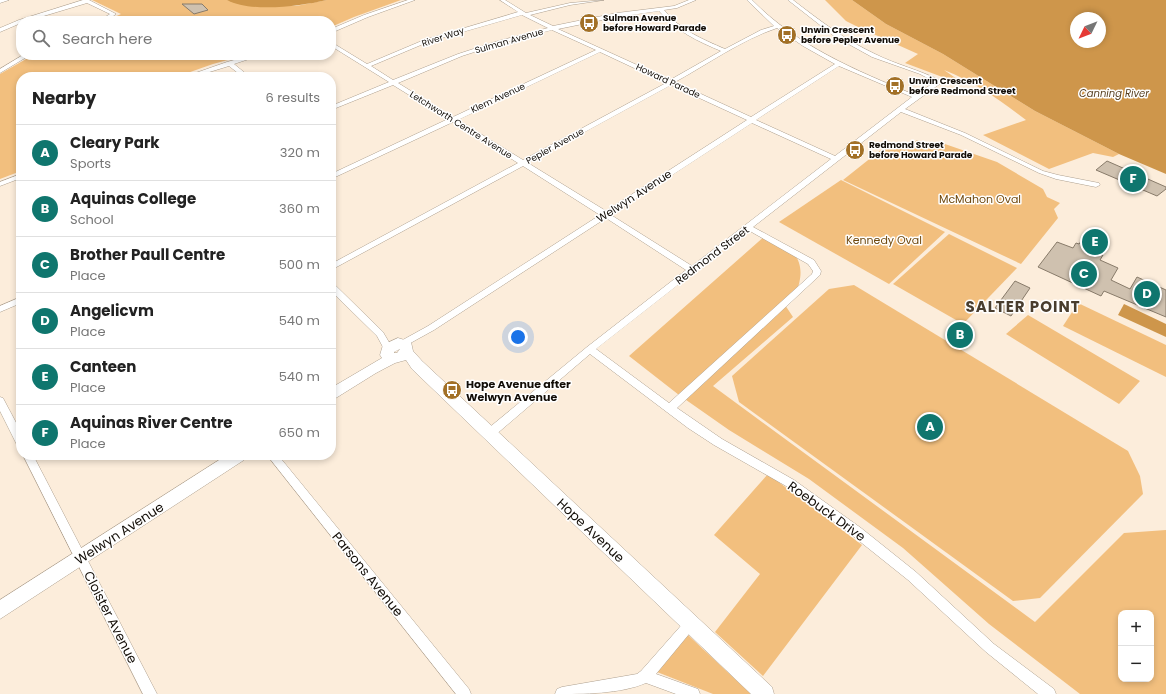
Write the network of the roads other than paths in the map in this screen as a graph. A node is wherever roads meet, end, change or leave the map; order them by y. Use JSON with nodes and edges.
{"nodes":[{"id":1,"x":6,"y":0,"type":"edge"},
{"id":2,"x":414,"y":0,"type":"edge"},
{"id":3,"x":502,"y":0,"type":"edge"},
{"id":4,"x":602,"y":0,"type":"edge"},
{"id":5,"x":694,"y":0,"type":"edge"},
{"id":6,"x":749,"y":0,"type":"edge"},
{"id":7,"x":790,"y":0,"type":"edge"},
{"id":8,"x":86,"y":1,"type":"edge"},
{"id":9,"x":0,"y":2,"type":"edge"},
{"id":10,"x":661,"y":10,"type":"junction"},
{"id":11,"x":523,"y":14,"type":"junction"},
{"id":12,"x":37,"y":16,"type":"edge"},
{"id":13,"x":112,"y":16,"type":"edge"},
{"id":14,"x":16,"y":23,"type":"edge"},
{"id":15,"x":779,"y":26,"type":"junction"},
{"id":16,"x":553,"y":28,"type":"junction"},
{"id":17,"x":336,"y":29,"type":"edge"},
{"id":18,"x":0,"y":30,"type":"edge"},
{"id":19,"x":336,"y":47,"type":"edge"},
{"id":20,"x":600,"y":50,"type":"junction"},
{"id":21,"x":725,"y":51,"type":"junction"},
{"id":22,"x":19,"y":60,"type":"edge"},
{"id":23,"x":240,"y":60,"type":"edge"},
{"id":24,"x":229,"y":63,"type":"junction"},
{"id":25,"x":838,"y":64,"type":"junction"},
{"id":26,"x":366,"y":66,"type":"junction"},
{"id":27,"x":0,"y":71,"type":"edge"},
{"id":28,"x":202,"y":72,"type":"edge"},
{"id":29,"x":241,"y":72,"type":"edge"},
{"id":30,"x":392,"y":82,"type":"junction"},
{"id":31,"x":671,"y":82,"type":"junction"},
{"id":32,"x":916,"y":96,"type":"junction"},
{"id":33,"x":336,"y":106,"type":"edge"},
{"id":34,"x":900,"y":109,"type":"junction"},
{"id":35,"x":751,"y":119,"type":"junction"},
{"id":36,"x":452,"y":120,"type":"junction"},
{"id":37,"x":836,"y":159,"type":"junction"},
{"id":38,"x":522,"y":164,"type":"junction"},
{"id":39,"x":336,"y":175,"type":"edge"},
{"id":40,"x":16,"y":178,"type":"edge"},
{"id":41,"x":0,"y":184,"type":"edge"},
{"id":42,"x":1096,"y":185,"type":"dead end"},
{"id":43,"x":607,"y":214,"type":"junction"},
{"id":44,"x":748,"y":227,"type":"junction"},
{"id":45,"x":336,"y":264,"type":"edge"},
{"id":46,"x":692,"y":270,"type":"junction"},
{"id":47,"x":336,"y":291,"type":"edge"},
{"id":48,"x":16,"y":302,"type":"edge"},
{"id":49,"x":0,"y":309,"type":"edge"},
{"id":50,"x":590,"y":350,"type":"junction"},
{"id":51,"x":397,"y":351,"type":"junction"},
{"id":52,"x":336,"y":392,"type":"edge"},
{"id":53,"x":0,"y":401,"type":"edge"},
{"id":54,"x":670,"y":408,"type":"junction"},
{"id":55,"x":16,"y":432,"type":"edge"},
{"id":56,"x":489,"y":434,"type":"junction"},
{"id":57,"x":31,"y":460,"type":"edge"},
{"id":58,"x":231,"y":460,"type":"edge"},
{"id":59,"x":276,"y":460,"type":"edge"},
{"id":60,"x":81,"y":558,"type":"junction"},
{"id":61,"x":0,"y":610,"type":"edge"},
{"id":62,"x":690,"y":624,"type":"junction"},
{"id":63,"x":646,"y":676,"type":"junction"},
{"id":64,"x":150,"y":694,"type":"edge"},
{"id":65,"x":464,"y":694,"type":"edge"},
{"id":66,"x":562,"y":694,"type":"edge"},
{"id":67,"x":693,"y":694,"type":"edge"},
{"id":68,"x":765,"y":694,"type":"edge"},
{"id":69,"x":1049,"y":694,"type":"edge"}],
"edges":[{"from":1,"to":9,"type":"street"},
{"from":2,"to":17,"type":"street"},
{"from":3,"to":11,"type":"street","name":"Howard Parade"},
{"from":4,"to":11,"type":"street","name":"River Way"},
{"from":5,"to":10,"type":"street","name":"Sulman Avenue"},
{"from":6,"to":15,"type":"street"},
{"from":7,"to":32,"type":"street","name":"Redmond Street"},
{"from":8,"to":12,"type":"street"},
{"from":8,"to":13,"type":"street"},
{"from":10,"to":16,"type":"street","name":"Sulman Avenue"},
{"from":10,"to":21,"type":"street"},
{"from":11,"to":16,"type":"street","name":"Howard Parade"},
{"from":11,"to":26,"type":"street","name":"River Way"},
{"from":14,"to":18,"type":"street"},
{"from":15,"to":21,"type":"street","name":"Pepler Avenue"},
{"from":15,"to":25,"type":"street"},
{"from":16,"to":20,"type":"street","name":"Howard Parade"},
{"from":16,"to":30,"type":"street","name":"Sulman Avenue"},
{"from":19,"to":26,"type":"street","name":"Letchworth Centre Avenue"},
{"from":20,"to":31,"type":"street","name":"Howard Parade"},
{"from":20,"to":36,"type":"street","name":"Klem Avenue"},
{"from":21,"to":31,"type":"street","name":"Pepler Avenue"},
{"from":22,"to":27,"type":"street"},
{"from":23,"to":24,"type":"street"},
{"from":24,"to":28,"type":"street"},
{"from":24,"to":29,"type":"street"},
{"from":25,"to":32,"type":"street"},
{"from":25,"to":35,"type":"street","name":"Welwyn Avenue"},
{"from":26,"to":30,"type":"street","name":"Letchworth Centre Avenue"},
{"from":30,"to":33,"type":"street","name":"Sulman Avenue"},
{"from":30,"to":36,"type":"street","name":"Letchworth Centre Avenue"},
{"from":31,"to":35,"type":"street","name":"Howard Parade"},
{"from":31,"to":38,"type":"street","name":"Pepler Avenue"},
{"from":32,"to":34,"type":"street","name":"Redmond Street"},
{"from":34,"to":37,"type":"street","name":"Redmond Street"},
{"from":34,"to":42,"type":"street"},
{"from":35,"to":37,"type":"street","name":"Howard Parade"},
{"from":35,"to":43,"type":"street","name":"Welwyn Avenue"},
{"from":36,"to":38,"type":"street","name":"Letchworth Centre Avenue"},
{"from":36,"to":39,"type":"street","name":"Klem Avenue"},
{"from":37,"to":44,"type":"street","name":"Redmond Street"},
{"from":38,"to":43,"type":"street","name":"Letchworth Centre Avenue"},
{"from":38,"to":45,"type":"street","name":"Pepler Avenue"},
{"from":40,"to":41,"type":"street"},
{"from":43,"to":46,"type":"street","name":"Letchworth Centre Avenue"},
{"from":43,"to":51,"type":"street","name":"Welwyn Avenue"},
{"from":44,"to":46,"type":"street","name":"Redmond Street"},
{"from":44,"to":54,"type":"street"},
{"from":46,"to":50,"type":"street","name":"Redmond Street"},
{"from":47,"to":51,"type":"street"},
{"from":48,"to":49,"type":"street"},
{"from":50,"to":54,"type":"street","name":"Roebuck Drive"},
{"from":50,"to":56,"type":"street","name":"Redmond Street"},
{"from":51,"to":52,"type":"street","name":"Welwyn Avenue"},
{"from":51,"to":56,"type":"street","name":"Hope Avenue"},
{"from":53,"to":55,"type":"street"},
{"from":54,"to":69,"type":"street","name":"Roebuck Drive"},
{"from":56,"to":62,"type":"street","name":"Hope Avenue"},
{"from":57,"to":60,"type":"street","name":"Cloister Avenue"},
{"from":58,"to":60,"type":"street","name":"Welwyn Avenue"},
{"from":59,"to":65,"type":"street","name":"Parsons Avenue"},
{"from":60,"to":61,"type":"street","name":"Welwyn Avenue"},
{"from":60,"to":64,"type":"street","name":"Cloister Avenue"},
{"from":62,"to":63,"type":"street"},
{"from":62,"to":68,"type":"street","name":"Hope Avenue"},
{"from":63,"to":66,"type":"street"},
{"from":63,"to":67,"type":"street"}]}
